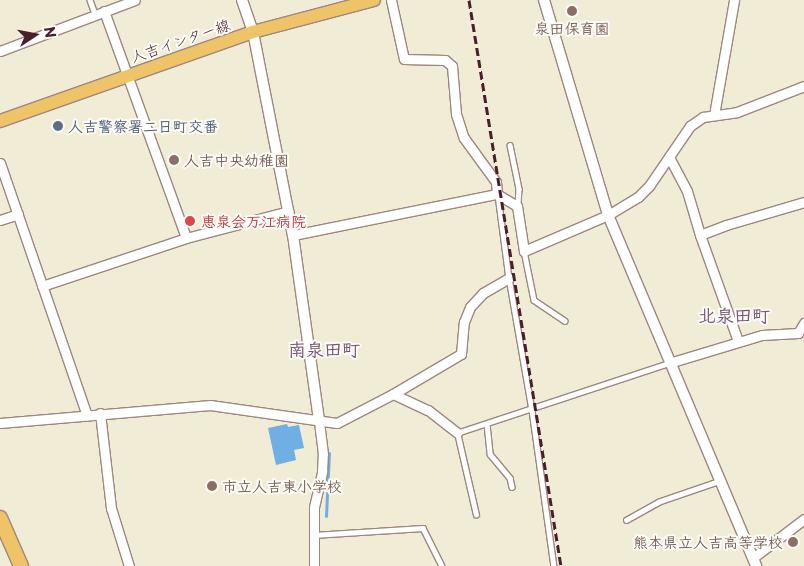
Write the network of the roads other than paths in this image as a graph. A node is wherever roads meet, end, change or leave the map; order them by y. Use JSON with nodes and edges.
{"nodes":[{"id":1,"x":90,"y":0,"type":"edge"},
{"id":2,"x":135,"y":0,"type":"edge"},
{"id":3,"x":242,"y":0,"type":"edge"},
{"id":4,"x":374,"y":0,"type":"edge"},
{"id":5,"x":390,"y":0,"type":"edge"},
{"id":6,"x":544,"y":0,"type":"edge"},
{"id":7,"x":734,"y":0,"type":"edge"},
{"id":8,"x":100,"y":12,"type":"junction"},
{"id":9,"x":253,"y":32,"type":"junction"},
{"id":10,"x":0,"y":51,"type":"edge"},
{"id":11,"x":126,"y":76,"type":"junction"},
{"id":12,"x":804,"y":86,"type":"edge"},
{"id":13,"x":714,"y":115,"type":"junction"},
{"id":14,"x":0,"y":121,"type":"edge"},
{"id":15,"x":510,"y":145,"type":"dead end"},
{"id":16,"x":669,"y":157,"type":"junction"},
{"id":17,"x":0,"y":164,"type":"edge"},
{"id":18,"x":497,"y":194,"type":"junction"},
{"id":19,"x":804,"y":202,"type":"edge"},
{"id":20,"x":518,"y":206,"type":"junction"},
{"id":21,"x":289,"y":211,"type":"junction"},
{"id":22,"x":18,"y":214,"type":"junction"},
{"id":23,"x":608,"y":215,"type":"junction"},
{"id":24,"x":0,"y":220,"type":"edge"},
{"id":25,"x":293,"y":235,"type":"junction"},
{"id":26,"x":700,"y":235,"type":"junction"},
{"id":27,"x":186,"y":238,"type":"junction"},
{"id":28,"x":524,"y":251,"type":"junction"},
{"id":29,"x":509,"y":278,"type":"junction"},
{"id":30,"x":42,"y":286,"type":"junction"},
{"id":31,"x":566,"y":320,"type":"dead end"},
{"id":32,"x":804,"y":323,"type":"edge"},
{"id":33,"x":738,"y":341,"type":"junction"},
{"id":34,"x":669,"y":363,"type":"junction"},
{"id":35,"x":393,"y":394,"type":"junction"},
{"id":36,"x":532,"y":410,"type":"junction"},
{"id":37,"x":100,"y":413,"type":"junction"},
{"id":38,"x":87,"y":415,"type":"junction"},
{"id":39,"x":319,"y":421,"type":"junction"},
{"id":40,"x":0,"y":423,"type":"edge"},
{"id":41,"x":487,"y":424,"type":"junction"},
{"id":42,"x":457,"y":434,"type":"junction"},
{"id":43,"x":720,"y":480,"type":"junction"},
{"id":44,"x":512,"y":487,"type":"dead end"},
{"id":45,"x":476,"y":516,"type":"dead end"},
{"id":46,"x":0,"y":518,"type":"edge"},
{"id":47,"x":804,"y":519,"type":"edge"},
{"id":48,"x":626,"y":520,"type":"dead end"},
{"id":49,"x":314,"y":534,"type":"junction"},
{"id":50,"x":755,"y":562,"type":"edge"},
{"id":51,"x":21,"y":566,"type":"edge"},
{"id":52,"x":129,"y":566,"type":"edge"},
{"id":53,"x":314,"y":566,"type":"edge"},
{"id":54,"x":442,"y":566,"type":"edge"},
{"id":55,"x":554,"y":566,"type":"edge"}],
"edges":[{"from":1,"to":8,"type":"lane"},
{"from":2,"to":8,"type":"street"},
{"from":3,"to":9,"type":"street"},
{"from":4,"to":9,"type":"main road","name":"人吉インター線"},
{"from":5,"to":18,"type":"street"},
{"from":6,"to":23,"type":"street"},
{"from":7,"to":13,"type":"street"},
{"from":8,"to":10,"type":"street"},
{"from":8,"to":11,"type":"street"},
{"from":9,"to":11,"type":"main road","name":"人吉インター線"},
{"from":9,"to":21,"type":"street"},
{"from":11,"to":14,"type":"main road","name":"人吉インター線"},
{"from":11,"to":27,"type":"street"},
{"from":12,"to":13,"type":"street"},
{"from":13,"to":16,"type":"street"},
{"from":15,"to":20,"type":"lane"},
{"from":16,"to":23,"type":"street"},
{"from":16,"to":26,"type":"street"},
{"from":17,"to":22,"type":"street"},
{"from":18,"to":20,"type":"street"},
{"from":18,"to":25,"type":"street"},
{"from":18,"to":29,"type":"lane"},
{"from":19,"to":26,"type":"street"},
{"from":20,"to":28,"type":"street"},
{"from":21,"to":25,"type":"street"},
{"from":21,"to":27,"type":"street"},
{"from":22,"to":24,"type":"street"},
{"from":22,"to":30,"type":"street"},
{"from":23,"to":28,"type":"street"},
{"from":23,"to":34,"type":"street"},
{"from":25,"to":39,"type":"street"},
{"from":26,"to":33,"type":"street"},
{"from":27,"to":30,"type":"street"},
{"from":28,"to":31,"type":"lane"},
{"from":29,"to":35,"type":"street"},
{"from":29,"to":36,"type":"lane"},
{"from":30,"to":38,"type":"street"},
{"from":32,"to":33,"type":"street"},
{"from":33,"to":34,"type":"street"},
{"from":34,"to":36,"type":"lane"},
{"from":34,"to":43,"type":"street"},
{"from":35,"to":39,"type":"street"},
{"from":35,"to":42,"type":"street"},
{"from":36,"to":41,"type":"lane"},
{"from":36,"to":55,"type":"lane"},
{"from":37,"to":38,"type":"street"},
{"from":37,"to":39,"type":"street"},
{"from":37,"to":52,"type":"street"},
{"from":38,"to":40,"type":"street"},
{"from":39,"to":49,"type":"street"},
{"from":41,"to":42,"type":"lane"},
{"from":41,"to":44,"type":"lane"},
{"from":42,"to":45,"type":"lane"},
{"from":43,"to":48,"type":"lane"},
{"from":43,"to":50,"type":"street"},
{"from":46,"to":51,"type":"highway"},
{"from":47,"to":50,"type":"street"},
{"from":49,"to":53,"type":"street"},
{"from":49,"to":54,"type":"lane"}]}
